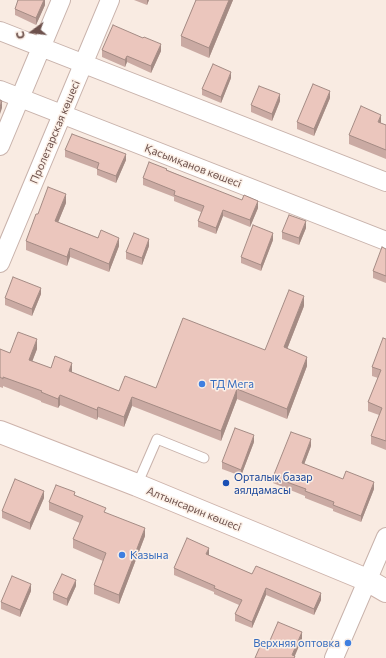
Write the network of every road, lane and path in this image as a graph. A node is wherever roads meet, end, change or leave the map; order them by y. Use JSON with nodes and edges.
{"nodes":[{"id":1,"x":60,"y":0,"type":"edge"},
{"id":2,"x":110,"y":0,"type":"edge"},
{"id":3,"x":0,"y":30,"type":"edge"},
{"id":4,"x":41,"y":47,"type":"junction"},
{"id":5,"x":84,"y":63,"type":"junction"},
{"id":6,"x":0,"y":90,"type":"edge"},
{"id":7,"x":20,"y":98,"type":"junction"},
{"id":8,"x":62,"y":114,"type":"junction"},
{"id":9,"x":0,"y":146,"type":"edge"},
{"id":10,"x":386,"y":182,"type":"edge"},
{"id":11,"x":386,"y":241,"type":"edge"},
{"id":12,"x":0,"y":263,"type":"edge"},
{"id":13,"x":0,"y":432,"type":"edge"},
{"id":14,"x":204,"y":458,"type":"dead end"},
{"id":15,"x":137,"y":485,"type":"junction"},
{"id":16,"x":386,"y":537,"type":"edge"},
{"id":17,"x":367,"y":580,"type":"junction"},
{"id":18,"x":386,"y":591,"type":"edge"},
{"id":19,"x":334,"y":658,"type":"edge"}],
"edges":[{"from":1,"to":4,"type":"street"},
{"from":2,"to":5,"type":"street","name":"Пролетарская көшесі"},
{"from":3,"to":4,"type":"street"},
{"from":4,"to":5,"type":"street"},
{"from":4,"to":7,"type":"street"},
{"from":5,"to":8,"type":"street","name":"Пролетарская көшесі"},
{"from":5,"to":10,"type":"street"},
{"from":6,"to":7,"type":"street","name":"Қасымқанов көшесі"},
{"from":7,"to":8,"type":"street","name":"Қасымқанов көшесі"},
{"from":7,"to":9,"type":"street"},
{"from":8,"to":11,"type":"street","name":"Қасымқанов көшесі"},
{"from":8,"to":12,"type":"street","name":"Пролетарская көшесі"},
{"from":13,"to":15,"type":"street","name":"Алтынсарин көшесі"},
{"from":14,"to":15,"type":"lane"},
{"from":15,"to":17,"type":"street","name":"Алтынсарин көшесі"},
{"from":16,"to":17,"type":"street"},
{"from":17,"to":18,"type":"street","name":"Алтынсарин көшесі"},
{"from":17,"to":19,"type":"street"}]}
